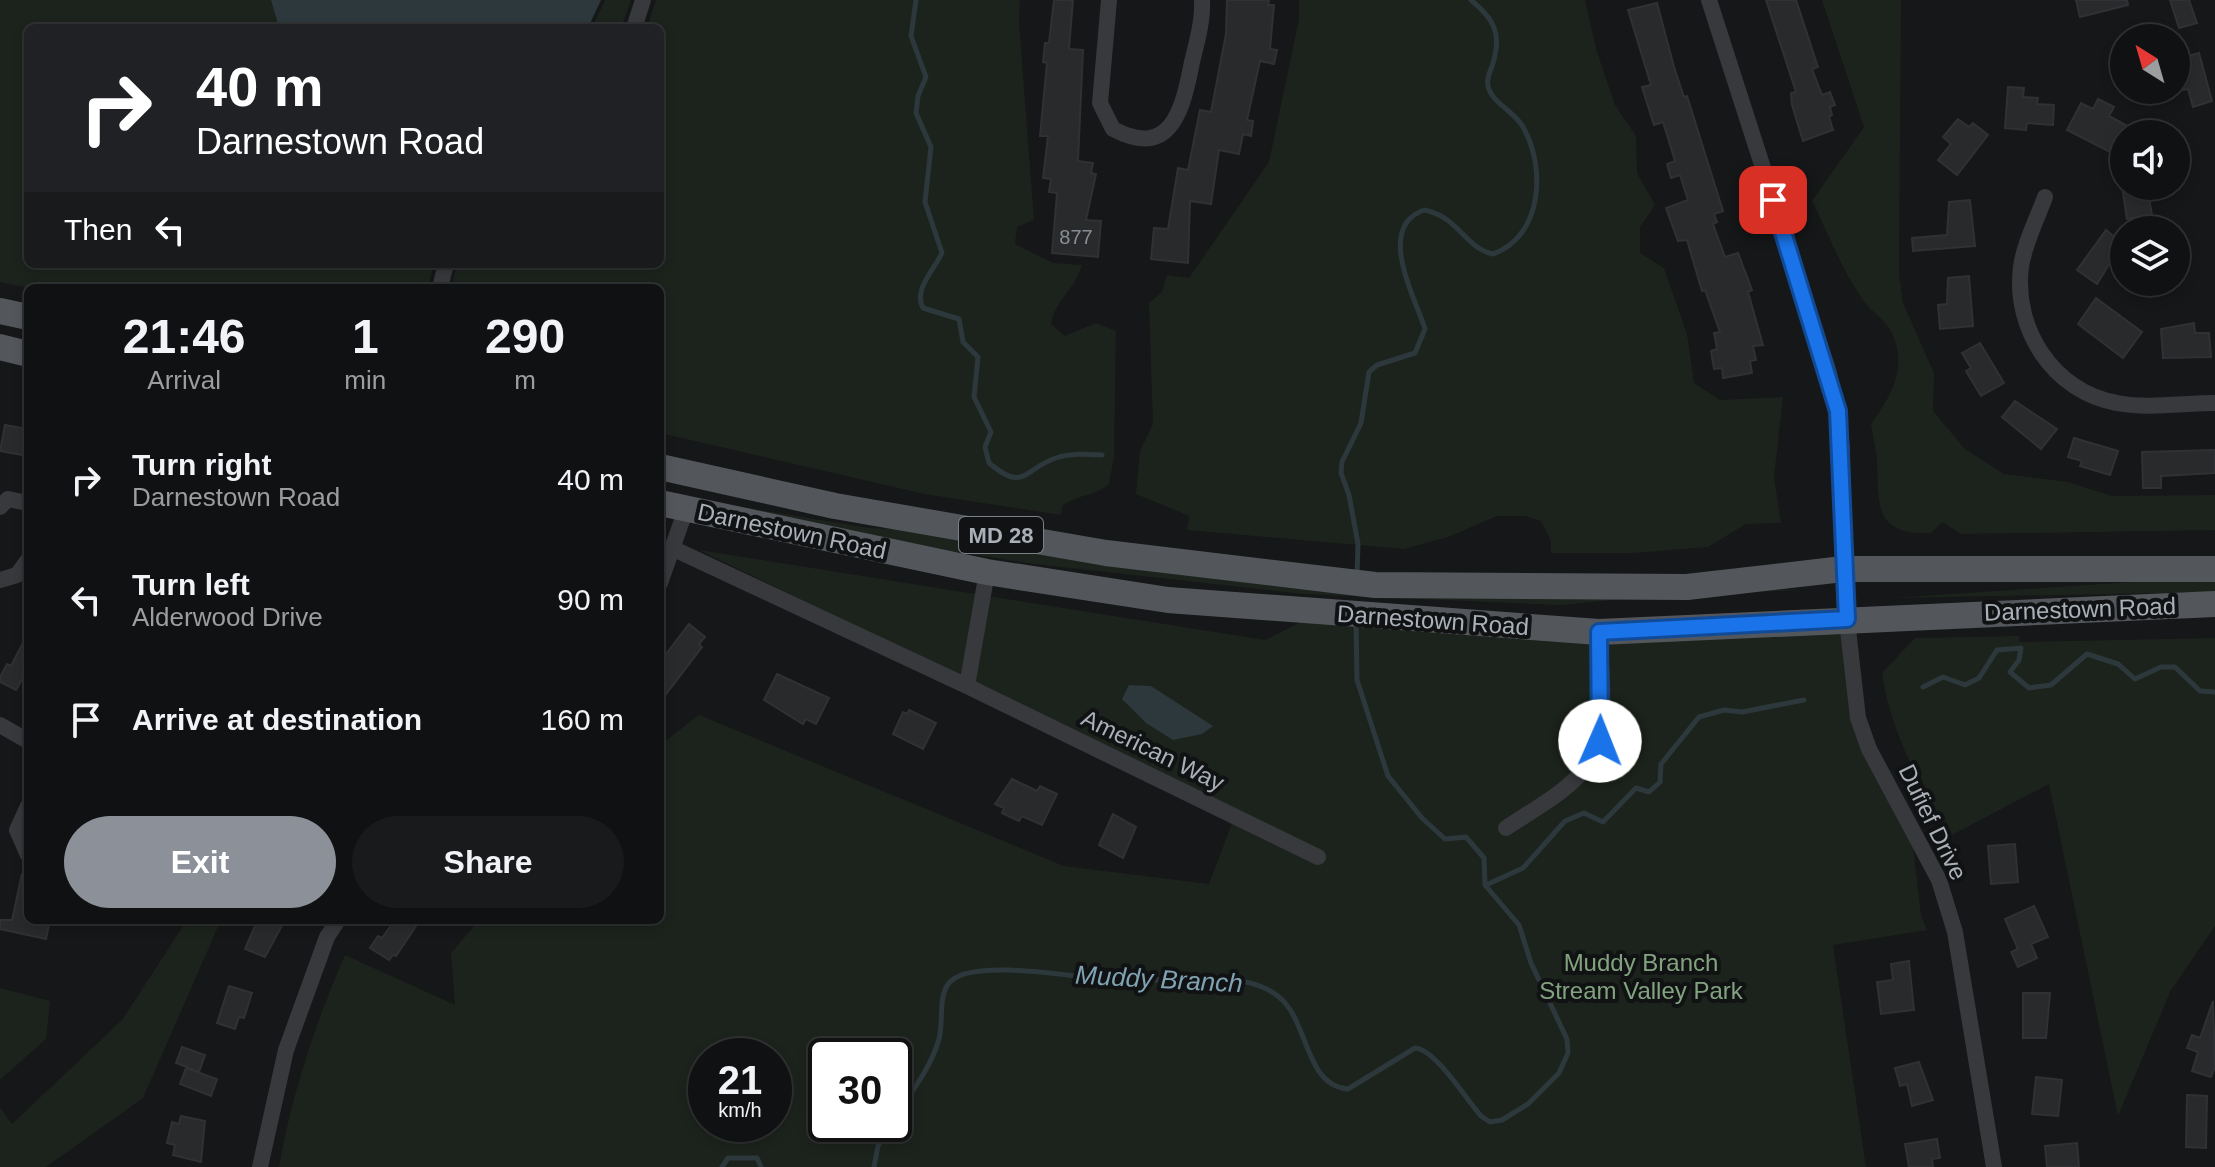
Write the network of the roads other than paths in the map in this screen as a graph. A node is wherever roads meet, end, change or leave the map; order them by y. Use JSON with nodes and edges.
{"nodes":[{"id":1,"x":643,"y":0,"type":"edge"},
{"id":2,"x":1109,"y":0,"type":"edge"},
{"id":3,"x":1202,"y":0,"type":"edge"},
{"id":4,"x":1709,"y":0,"type":"edge"},
{"id":5,"x":635,"y":24,"type":"edge"},
{"id":6,"x":2045,"y":197,"type":"dead end"},
{"id":7,"x":0,"y":311,"type":"edge"},
{"id":8,"x":24,"y":316,"type":"edge"},
{"id":9,"x":0,"y":347,"type":"edge"},
{"id":10,"x":24,"y":353,"type":"edge"},
{"id":11,"x":2215,"y":403,"type":"edge"},
{"id":12,"x":664,"y":468,"type":"edge"},
{"id":13,"x":24,"y":502,"type":"edge"},
{"id":14,"x":673,"y":506,"type":"edge"},
{"id":15,"x":0,"y":507,"type":"edge"},
{"id":16,"x":674,"y":549,"type":"junction"},
{"id":17,"x":24,"y":565,"type":"edge"},
{"id":18,"x":2215,"y":569,"type":"edge"},
{"id":19,"x":987,"y":572,"type":"junction"},
{"id":20,"x":664,"y":573,"type":"edge"},
{"id":21,"x":0,"y":580,"type":"edge"},
{"id":22,"x":1845,"y":594,"type":"junction"},
{"id":23,"x":2215,"y":604,"type":"edge"},
{"id":24,"x":1599,"y":632,"type":"junction"},
{"id":25,"x":967,"y":686,"type":"junction"},
{"id":26,"x":0,"y":725,"type":"edge"},
{"id":27,"x":24,"y":739,"type":"edge"},
{"id":28,"x":24,"y":815,"type":"edge"},
{"id":29,"x":1506,"y":828,"type":"dead end"},
{"id":30,"x":24,"y":846,"type":"edge"},
{"id":31,"x":1318,"y":857,"type":"dead end"},
{"id":32,"x":335,"y":924,"type":"edge"},
{"id":33,"x":260,"y":1167,"type":"edge"},
{"id":34,"x":1994,"y":1167,"type":"edge"}],
"edges":[{"from":1,"to":5,"type":"street"},
{"from":2,"to":3,"type":"street"},
{"from":4,"to":22,"type":"street","name":"Dufief Drive"},
{"from":6,"to":11,"type":"street"},
{"from":7,"to":8,"type":"main road"},
{"from":9,"to":10,"type":"main road"},
{"from":12,"to":22,"type":"main road","name":"Darnestown Road","number":"MD 28"},
{"from":13,"to":15,"type":"street"},
{"from":14,"to":16,"type":"street"},
{"from":14,"to":19,"type":"main road","name":"Darnestown Road","number":"MD 28"},
{"from":16,"to":20,"type":"street"},
{"from":16,"to":25,"type":"street","name":"American Way"},
{"from":17,"to":21,"type":"street"},
{"from":18,"to":22,"type":"main road","name":"Darnestown Road","number":"MD 28"},
{"from":19,"to":24,"type":"main road","name":"Darnestown Road","number":"MD 28"},
{"from":19,"to":25,"type":"street"},
{"from":22,"to":23,"type":"main road","name":"Darnestown Road","number":"MD 28"},
{"from":22,"to":24,"type":"main road","name":"Darnestown Road","number":"MD 28"},
{"from":22,"to":34,"type":"street","name":"Dufief Drive"},
{"from":24,"to":29,"type":"street"},
{"from":25,"to":31,"type":"street","name":"American Way"},
{"from":26,"to":27,"type":"street"},
{"from":28,"to":30,"type":"street"},
{"from":32,"to":33,"type":"street"}]}
